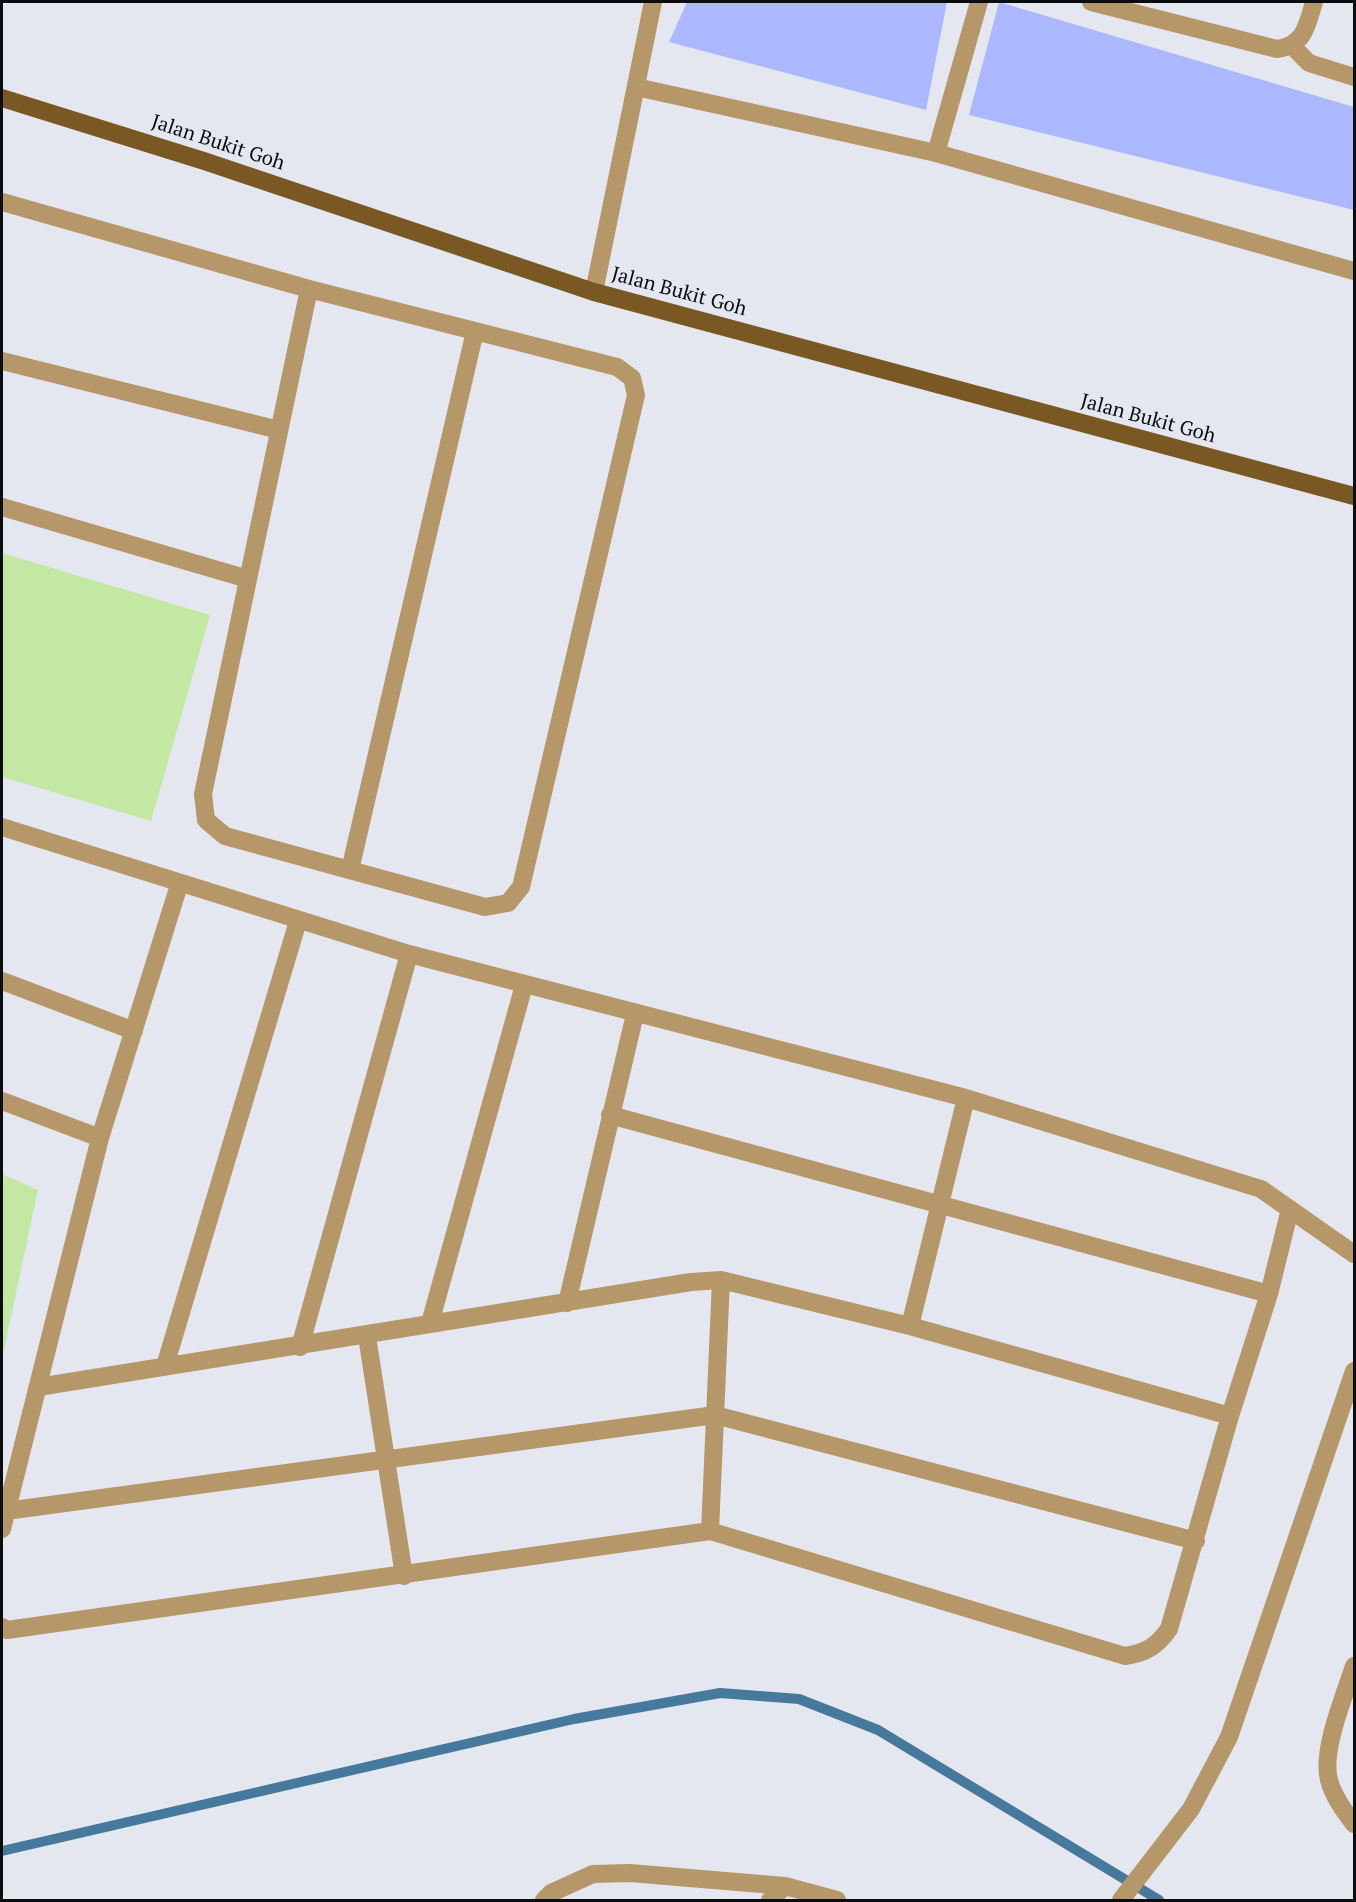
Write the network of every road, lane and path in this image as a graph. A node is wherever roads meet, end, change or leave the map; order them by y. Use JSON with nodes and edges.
{"nodes":[{"id":1,"x":653,"y":2,"type":"edge"},
{"id":2,"x":979,"y":2,"type":"edge"},
{"id":3,"x":1091,"y":2,"type":"edge"},
{"id":4,"x":1314,"y":2,"type":"edge"},
{"id":5,"x":1291,"y":45,"type":"junction"},
{"id":6,"x":1354,"y":77,"type":"edge"},
{"id":7,"x":636,"y":87,"type":"junction"},
{"id":8,"x":2,"y":98,"type":"edge"},
{"id":9,"x":936,"y":153,"type":"junction"},
{"id":10,"x":2,"y":202,"type":"edge"},
{"id":11,"x":1354,"y":272,"type":"edge"},
{"id":12,"x":309,"y":289,"type":"junction"},
{"id":13,"x":594,"y":292,"type":"junction"},
{"id":14,"x":475,"y":331,"type":"junction"},
{"id":15,"x":2,"y":361,"type":"edge"},
{"id":16,"x":279,"y":430,"type":"junction"},
{"id":17,"x":1354,"y":496,"type":"edge"},
{"id":18,"x":2,"y":507,"type":"edge"},
{"id":19,"x":248,"y":579,"type":"junction"},
{"id":20,"x":2,"y":827,"type":"edge"},
{"id":21,"x":350,"y":870,"type":"junction"},
{"id":22,"x":179,"y":885,"type":"junction"},
{"id":23,"x":298,"y":921,"type":"junction"},
{"id":24,"x":409,"y":954,"type":"junction"},
{"id":25,"x":2,"y":981,"type":"edge"},
{"id":26,"x":525,"y":985,"type":"junction"},
{"id":27,"x":635,"y":1014,"type":"junction"},
{"id":28,"x":135,"y":1031,"type":"junction"},
{"id":29,"x":966,"y":1098,"type":"junction"},
{"id":30,"x":2,"y":1101,"type":"edge"},
{"id":31,"x":610,"y":1114,"type":"junction"},
{"id":32,"x":100,"y":1138,"type":"junction"},
{"id":33,"x":941,"y":1206,"type":"junction"},
{"id":34,"x":1290,"y":1209,"type":"junction"},
{"id":35,"x":1354,"y":1254,"type":"edge"},
{"id":36,"x":722,"y":1280,"type":"junction"},
{"id":37,"x":1269,"y":1294,"type":"junction"},
{"id":38,"x":567,"y":1303,"type":"junction"},
{"id":39,"x":430,"y":1323,"type":"junction"},
{"id":40,"x":910,"y":1326,"type":"junction"},
{"id":41,"x":367,"y":1336,"type":"junction"},
{"id":42,"x":300,"y":1347,"type":"junction"},
{"id":43,"x":165,"y":1366,"type":"junction"},
{"id":44,"x":1354,"y":1371,"type":"edge"},
{"id":45,"x":38,"y":1387,"type":"junction"},
{"id":46,"x":715,"y":1415,"type":"junction"},
{"id":47,"x":1230,"y":1416,"type":"junction"},
{"id":48,"x":386,"y":1460,"type":"junction"},
{"id":49,"x":6,"y":1511,"type":"junction"},
{"id":50,"x":2,"y":1529,"type":"edge"},
{"id":51,"x":710,"y":1531,"type":"junction"},
{"id":52,"x":1196,"y":1541,"type":"junction"},
{"id":53,"x":404,"y":1576,"type":"junction"},
{"id":54,"x":2,"y":1627,"type":"edge"},
{"id":55,"x":1354,"y":1666,"type":"edge"},
{"id":56,"x":1350,"y":1698,"type":"edge"},
{"id":57,"x":1354,"y":1824,"type":"edge"},
{"id":58,"x":785,"y":1886,"type":"junction"},
{"id":59,"x":544,"y":1900,"type":"edge"},
{"id":60,"x":770,"y":1900,"type":"edge"},
{"id":61,"x":837,"y":1900,"type":"edge"},
{"id":62,"x":1121,"y":1900,"type":"edge"}],
"edges":[{"from":1,"to":7,"type":"street"},
{"from":2,"to":9,"type":"street"},
{"from":3,"to":5,"type":"street"},
{"from":4,"to":5,"type":"street"},
{"from":5,"to":6,"type":"street"},
{"from":7,"to":9,"type":"street"},
{"from":7,"to":13,"type":"street"},
{"from":8,"to":13,"type":"main road","name":"Jalan Bukit Goh"},
{"from":9,"to":11,"type":"street"},
{"from":10,"to":12,"type":"street"},
{"from":12,"to":14,"type":"street"},
{"from":12,"to":16,"type":"street"},
{"from":13,"to":17,"type":"main road","name":"Jalan Bukit Goh"},
{"from":14,"to":21,"type":"street"},
{"from":14,"to":21,"type":"street"},
{"from":15,"to":16,"type":"street"},
{"from":16,"to":19,"type":"street"},
{"from":18,"to":19,"type":"street"},
{"from":19,"to":21,"type":"street"},
{"from":20,"to":22,"type":"street"},
{"from":22,"to":23,"type":"street"},
{"from":22,"to":28,"type":"street"},
{"from":23,"to":24,"type":"street"},
{"from":23,"to":43,"type":"street"},
{"from":24,"to":26,"type":"street"},
{"from":24,"to":42,"type":"street"},
{"from":25,"to":28,"type":"street"},
{"from":26,"to":27,"type":"street"},
{"from":26,"to":39,"type":"street"},
{"from":27,"to":29,"type":"street"},
{"from":27,"to":31,"type":"street"},
{"from":28,"to":32,"type":"street"},
{"from":29,"to":33,"type":"street"},
{"from":29,"to":34,"type":"street"},
{"from":30,"to":32,"type":"street"},
{"from":31,"to":33,"type":"street"},
{"from":31,"to":38,"type":"street"},
{"from":32,"to":45,"type":"street"},
{"from":33,"to":37,"type":"street"},
{"from":33,"to":40,"type":"street"},
{"from":34,"to":35,"type":"street"},
{"from":34,"to":37,"type":"street"},
{"from":36,"to":38,"type":"street"},
{"from":36,"to":40,"type":"street"},
{"from":36,"to":46,"type":"street"},
{"from":37,"to":47,"type":"street"},
{"from":38,"to":39,"type":"street"},
{"from":39,"to":41,"type":"street"},
{"from":40,"to":47,"type":"street"},
{"from":41,"to":42,"type":"street"},
{"from":41,"to":48,"type":"street"},
{"from":42,"to":43,"type":"street"},
{"from":43,"to":45,"type":"street"},
{"from":44,"to":62,"type":"street"},
{"from":45,"to":49,"type":"street"},
{"from":46,"to":48,"type":"street"},
{"from":46,"to":51,"type":"street"},
{"from":46,"to":52,"type":"street"},
{"from":47,"to":52,"type":"street"},
{"from":48,"to":49,"type":"street"},
{"from":48,"to":53,"type":"street"},
{"from":49,"to":50,"type":"street"},
{"from":51,"to":52,"type":"street"},
{"from":51,"to":53,"type":"street"},
{"from":53,"to":54,"type":"street"},
{"from":55,"to":56,"type":"street"},
{"from":56,"to":57,"type":"street"},
{"from":58,"to":59,"type":"street"},
{"from":58,"to":60,"type":"street"},
{"from":58,"to":61,"type":"street"}]}
